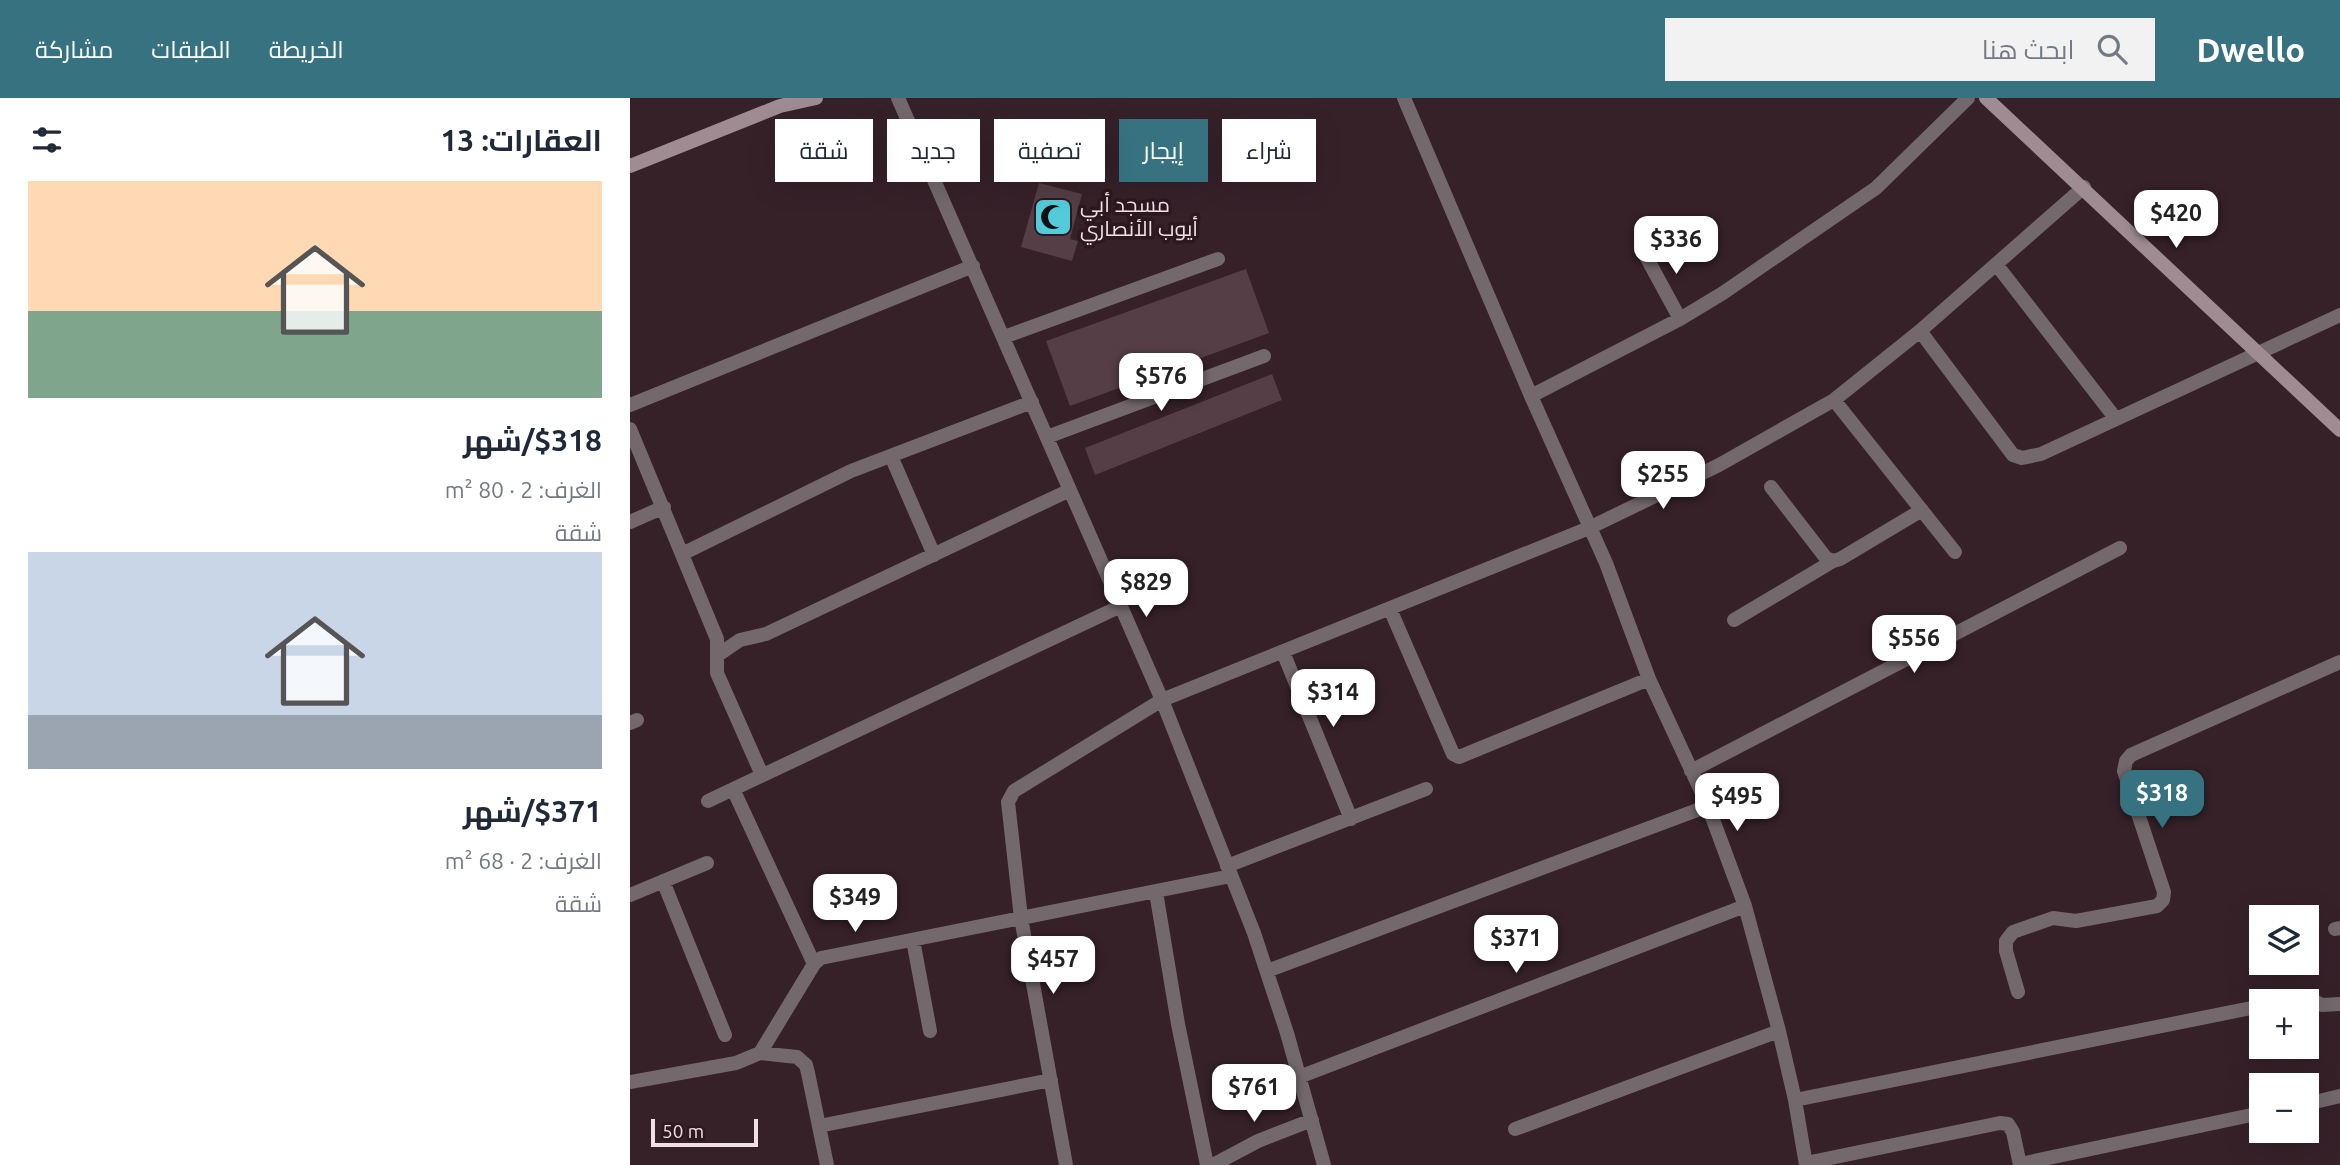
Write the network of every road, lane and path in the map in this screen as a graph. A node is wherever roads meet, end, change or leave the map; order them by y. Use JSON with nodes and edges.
{"nodes":[{"id":1,"x":794,"y":98,"type":"edge"},
{"id":2,"x":816,"y":98,"type":"edge"},
{"id":3,"x":898,"y":98,"type":"edge"},
{"id":4,"x":1404,"y":98,"type":"edge"},
{"id":5,"x":1968,"y":98,"type":"edge"},
{"id":6,"x":1986,"y":98,"type":"edge"},
{"id":7,"x":780,"y":106,"type":"junction"},
{"id":8,"x":630,"y":166,"type":"edge"},
{"id":9,"x":2084,"y":187,"type":"junction"},
{"id":10,"x":1642,"y":249,"type":"dead end"},
{"id":11,"x":1218,"y":259,"type":"dead end"},
{"id":12,"x":1996,"y":264,"type":"junction"},
{"id":13,"x":973,"y":266,"type":"junction"},
{"id":14,"x":2340,"y":315,"type":"edge"},
{"id":15,"x":1680,"y":319,"type":"junction"},
{"id":16,"x":1920,"y":331,"type":"junction"},
{"id":17,"x":1004,"y":337,"type":"junction"},
{"id":18,"x":2257,"y":352,"type":"junction"},
{"id":19,"x":1264,"y":356,"type":"dead end"},
{"id":20,"x":1531,"y":396,"type":"junction"},
{"id":21,"x":1834,"y":400,"type":"junction"},
{"id":22,"x":1032,"y":402,"type":"junction"},
{"id":23,"x":630,"y":405,"type":"edge"},
{"id":24,"x":2116,"y":419,"type":"junction"},
{"id":25,"x":630,"y":429,"type":"edge"},
{"id":26,"x":2340,"y":429,"type":"edge"},
{"id":27,"x":1047,"y":437,"type":"junction"},
{"id":28,"x":891,"y":456,"type":"junction"},
{"id":29,"x":1771,"y":487,"type":"dead end"},
{"id":30,"x":1070,"y":490,"type":"junction"},
{"id":31,"x":664,"y":508,"type":"junction"},
{"id":32,"x":1922,"y":510,"type":"junction"},
{"id":33,"x":630,"y":522,"type":"edge"},
{"id":34,"x":1589,"y":528,"type":"junction"},
{"id":35,"x":2120,"y":548,"type":"dead end"},
{"id":36,"x":1955,"y":552,"type":"dead end"},
{"id":37,"x":682,"y":554,"type":"junction"},
{"id":38,"x":934,"y":555,"type":"junction"},
{"id":39,"x":1833,"y":561,"type":"junction"},
{"id":40,"x":1121,"y":606,"type":"junction"},
{"id":41,"x":1390,"y":608,"type":"junction"},
{"id":42,"x":1734,"y":620,"type":"dead end"},
{"id":43,"x":1283,"y":652,"type":"junction"},
{"id":44,"x":718,"y":655,"type":"junction"},
{"id":45,"x":2340,"y":662,"type":"edge"},
{"id":46,"x":1649,"y":679,"type":"junction"},
{"id":47,"x":1162,"y":700,"type":"junction"},
{"id":48,"x":1691,"y":771,"type":"junction"},
{"id":49,"x":762,"y":775,"type":"junction"},
{"id":50,"x":733,"y":789,"type":"junction"},
{"id":51,"x":1426,"y":789,"type":"dead end"},
{"id":52,"x":708,"y":801,"type":"dead end"},
{"id":53,"x":1708,"y":806,"type":"junction"},
{"id":54,"x":1350,"y":819,"type":"junction"},
{"id":55,"x":707,"y":863,"type":"dead end"},
{"id":56,"x":1229,"y":871,"type":"junction"},
{"id":57,"x":663,"y":881,"type":"junction"},
{"id":58,"x":1156,"y":892,"type":"junction"},
{"id":59,"x":630,"y":895,"type":"edge"},
{"id":60,"x":1745,"y":906,"type":"junction"},
{"id":61,"x":1021,"y":918,"type":"junction"},
{"id":62,"x":914,"y":940,"type":"junction"},
{"id":63,"x":814,"y":964,"type":"junction"},
{"id":64,"x":1267,"y":971,"type":"junction"},
{"id":65,"x":2018,"y":992,"type":"dead end"},
{"id":66,"x":2319,"y":1003,"type":"edge"},
{"id":67,"x":2340,"y":1004,"type":"edge"},
{"id":68,"x":2249,"y":1008,"type":"edge"},
{"id":69,"x":930,"y":1031,"type":"dead end"},
{"id":70,"x":1779,"y":1031,"type":"junction"},
{"id":71,"x":725,"y":1035,"type":"dead end"},
{"id":72,"x":760,"y":1053,"type":"junction"},
{"id":73,"x":1299,"y":1076,"type":"junction"},
{"id":74,"x":1051,"y":1080,"type":"junction"},
{"id":75,"x":630,"y":1082,"type":"edge"},
{"id":76,"x":2340,"y":1097,"type":"edge"},
{"id":77,"x":1795,"y":1100,"type":"junction"},
{"id":78,"x":2319,"y":1101,"type":"edge"},
{"id":79,"x":2249,"y":1116,"type":"edge"},
{"id":80,"x":1312,"y":1120,"type":"junction"},
{"id":81,"x":820,"y":1126,"type":"junction"},
{"id":82,"x":1515,"y":1129,"type":"dead end"},
{"id":83,"x":1806,"y":1164,"type":"edge"},
{"id":84,"x":827,"y":1165,"type":"edge"},
{"id":85,"x":1066,"y":1165,"type":"edge"},
{"id":86,"x":1210,"y":1165,"type":"edge"},
{"id":87,"x":1324,"y":1165,"type":"edge"},
{"id":88,"x":2020,"y":1165,"type":"edge"}],
"edges":[{"from":1,"to":7,"type":"street"},
{"from":2,"to":7,"type":"street"},
{"from":3,"to":13,"type":"street"},
{"from":4,"to":20,"type":"street"},
{"from":5,"to":15,"type":"street"},
{"from":6,"to":9,"type":"street"},
{"from":7,"to":8,"type":"street"},
{"from":9,"to":12,"type":"street"},
{"from":9,"to":18,"type":"street"},
{"from":10,"to":15,"type":"street"},
{"from":11,"to":17,"type":"street"},
{"from":12,"to":16,"type":"street"},
{"from":12,"to":24,"type":"street"},
{"from":13,"to":17,"type":"street"},
{"from":13,"to":23,"type":"street"},
{"from":14,"to":18,"type":"street"},
{"from":15,"to":20,"type":"street"},
{"from":16,"to":21,"type":"street"},
{"from":16,"to":24,"type":"street"},
{"from":17,"to":22,"type":"street"},
{"from":18,"to":24,"type":"street"},
{"from":18,"to":26,"type":"street"},
{"from":19,"to":27,"type":"street"},
{"from":20,"to":34,"type":"street"},
{"from":21,"to":32,"type":"street"},
{"from":21,"to":34,"type":"street"},
{"from":22,"to":27,"type":"street"},
{"from":22,"to":28,"type":"street"},
{"from":25,"to":31,"type":"street"},
{"from":27,"to":30,"type":"street"},
{"from":28,"to":37,"type":"street"},
{"from":28,"to":38,"type":"street"},
{"from":29,"to":39,"type":"street"},
{"from":30,"to":38,"type":"street"},
{"from":30,"to":40,"type":"street"},
{"from":31,"to":33,"type":"street"},
{"from":31,"to":37,"type":"street"},
{"from":32,"to":36,"type":"street"},
{"from":32,"to":39,"type":"street"},
{"from":34,"to":41,"type":"street"},
{"from":34,"to":46,"type":"street"},
{"from":35,"to":48,"type":"street"},
{"from":37,"to":44,"type":"street"},
{"from":38,"to":44,"type":"street"},
{"from":39,"to":42,"type":"street"},
{"from":40,"to":47,"type":"street"},
{"from":40,"to":49,"type":"street"},
{"from":41,"to":43,"type":"street"},
{"from":41,"to":46,"type":"street"},
{"from":43,"to":47,"type":"street"},
{"from":43,"to":54,"type":"street"},
{"from":44,"to":49,"type":"street"},
{"from":45,"to":65,"type":"street"},
{"from":46,"to":48,"type":"street"},
{"from":47,"to":56,"type":"street"},
{"from":47,"to":61,"type":"street"},
{"from":48,"to":53,"type":"street"},
{"from":49,"to":50,"type":"street"},
{"from":50,"to":52,"type":"street"},
{"from":50,"to":63,"type":"street"},
{"from":51,"to":54,"type":"street"},
{"from":53,"to":60,"type":"street"},
{"from":53,"to":64,"type":"street"},
{"from":54,"to":56,"type":"street"},
{"from":55,"to":57,"type":"street"},
{"from":56,"to":58,"type":"street"},
{"from":56,"to":64,"type":"street"},
{"from":57,"to":59,"type":"street"},
{"from":57,"to":71,"type":"street"},
{"from":58,"to":61,"type":"street"},
{"from":58,"to":86,"type":"street"},
{"from":60,"to":70,"type":"street"},
{"from":60,"to":73,"type":"street"},
{"from":61,"to":62,"type":"street"},
{"from":61,"to":74,"type":"street"},
{"from":62,"to":63,"type":"street"},
{"from":62,"to":69,"type":"street"},
{"from":63,"to":72,"type":"street"},
{"from":64,"to":73,"type":"street"},
{"from":66,"to":67,"type":"street"},
{"from":68,"to":77,"type":"street"},
{"from":70,"to":77,"type":"street"},
{"from":70,"to":82,"type":"street"},
{"from":72,"to":75,"type":"street"},
{"from":72,"to":81,"type":"street"},
{"from":73,"to":80,"type":"street"},
{"from":74,"to":81,"type":"street"},
{"from":74,"to":85,"type":"street"},
{"from":76,"to":78,"type":"street"},
{"from":77,"to":83,"type":"street"},
{"from":79,"to":88,"type":"street"},
{"from":80,"to":86,"type":"street"},
{"from":80,"to":87,"type":"street"},
{"from":81,"to":84,"type":"street"},
{"from":83,"to":88,"type":"street"}]}
